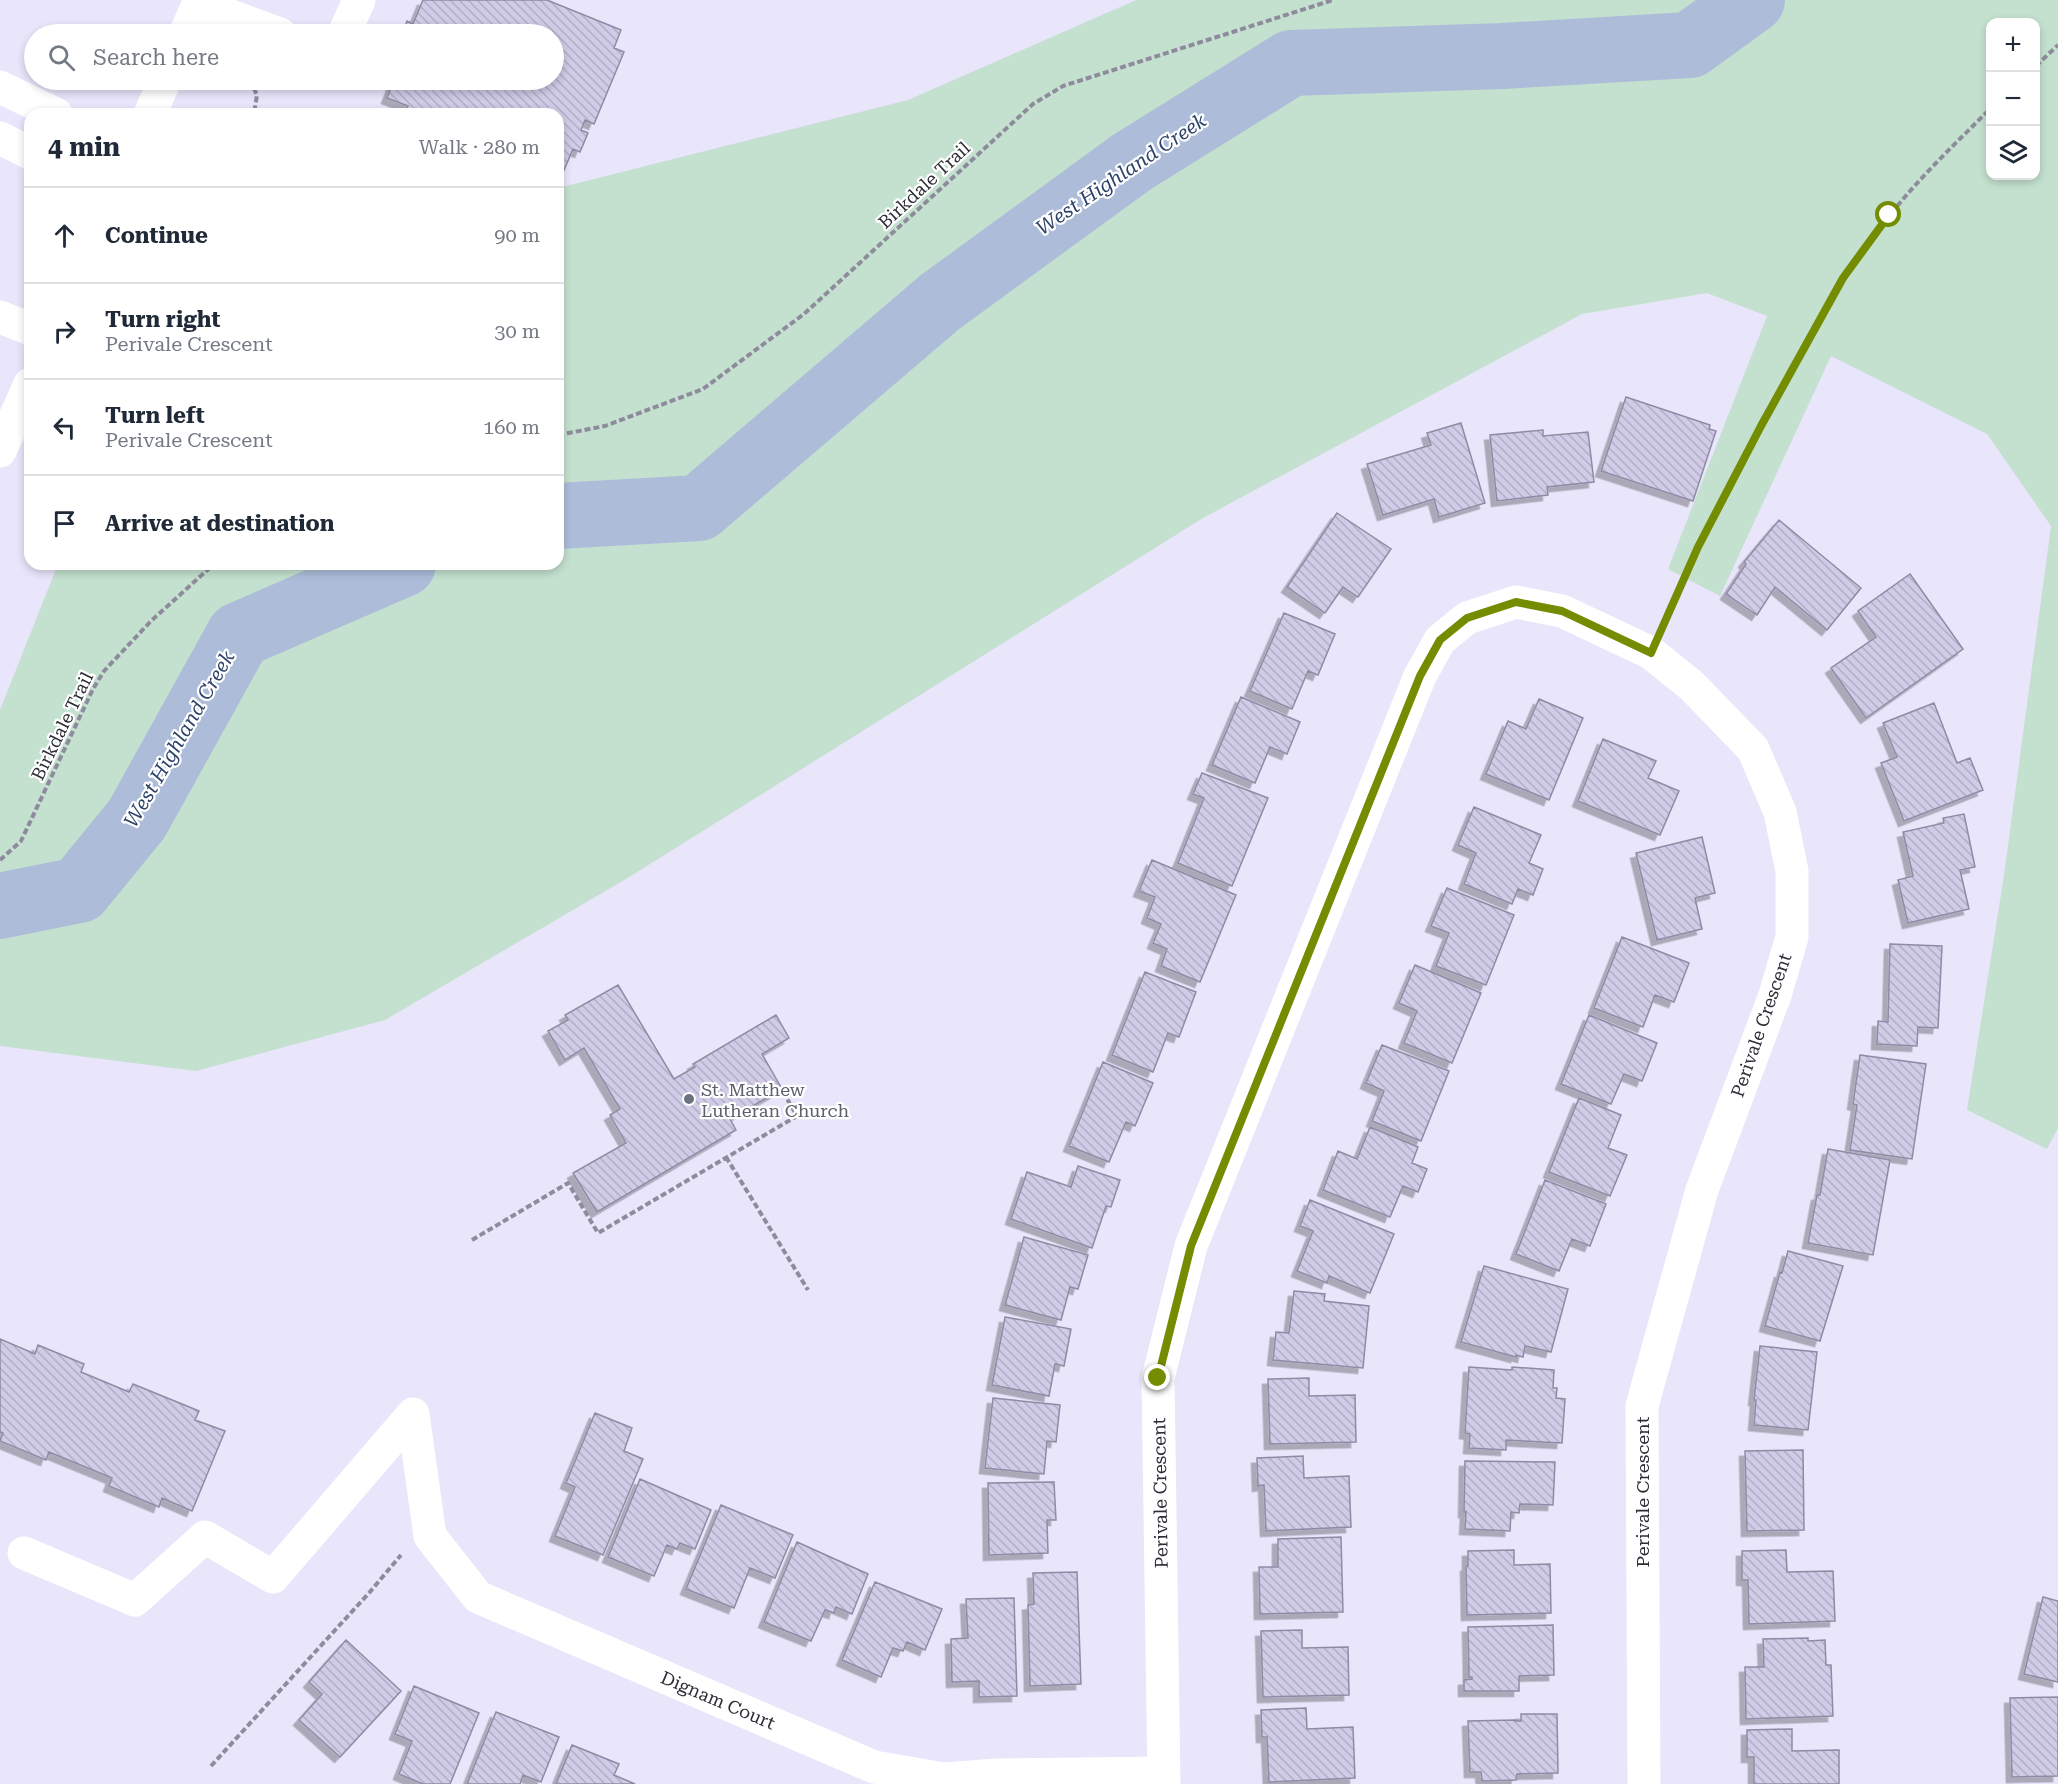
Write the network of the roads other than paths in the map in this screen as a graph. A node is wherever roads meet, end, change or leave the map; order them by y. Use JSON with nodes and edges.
{"nodes":[{"id":1,"x":359,"y":0,"type":"edge"},
{"id":2,"x":199,"y":2,"type":"edge"},
{"id":3,"x":189,"y":24,"type":"edge"},
{"id":4,"x":255,"y":24,"type":"edge"},
{"id":5,"x":348,"y":24,"type":"edge"},
{"id":6,"x":0,"y":87,"type":"edge"},
{"id":7,"x":161,"y":90,"type":"edge"},
{"id":8,"x":44,"y":108,"type":"edge"},
{"id":9,"x":153,"y":108,"type":"edge"},
{"id":10,"x":0,"y":138,"type":"edge"},
{"id":11,"x":24,"y":150,"type":"edge"},
{"id":12,"x":0,"y":318,"type":"edge"},
{"id":13,"x":24,"y":327,"type":"edge"},
{"id":14,"x":24,"y":397,"type":"edge"},
{"id":15,"x":0,"y":451,"type":"edge"},
{"id":16,"x":24,"y":1553,"type":"dead end"},
{"id":17,"x":1164,"y":1779,"type":"edge"},
{"id":18,"x":1644,"y":1784,"type":"edge"}],
"edges":[{"from":1,"to":5,"type":"street"},
{"from":2,"to":3,"type":"street"},
{"from":2,"to":4,"type":"street"},
{"from":6,"to":8,"type":"street"},
{"from":7,"to":9,"type":"street"},
{"from":10,"to":11,"type":"street"},
{"from":12,"to":13,"type":"street"},
{"from":14,"to":15,"type":"street"},
{"from":16,"to":17,"type":"street","name":"Dignam Court"},
{"from":17,"to":18,"type":"street","name":"Perivale Crescent"}]}
